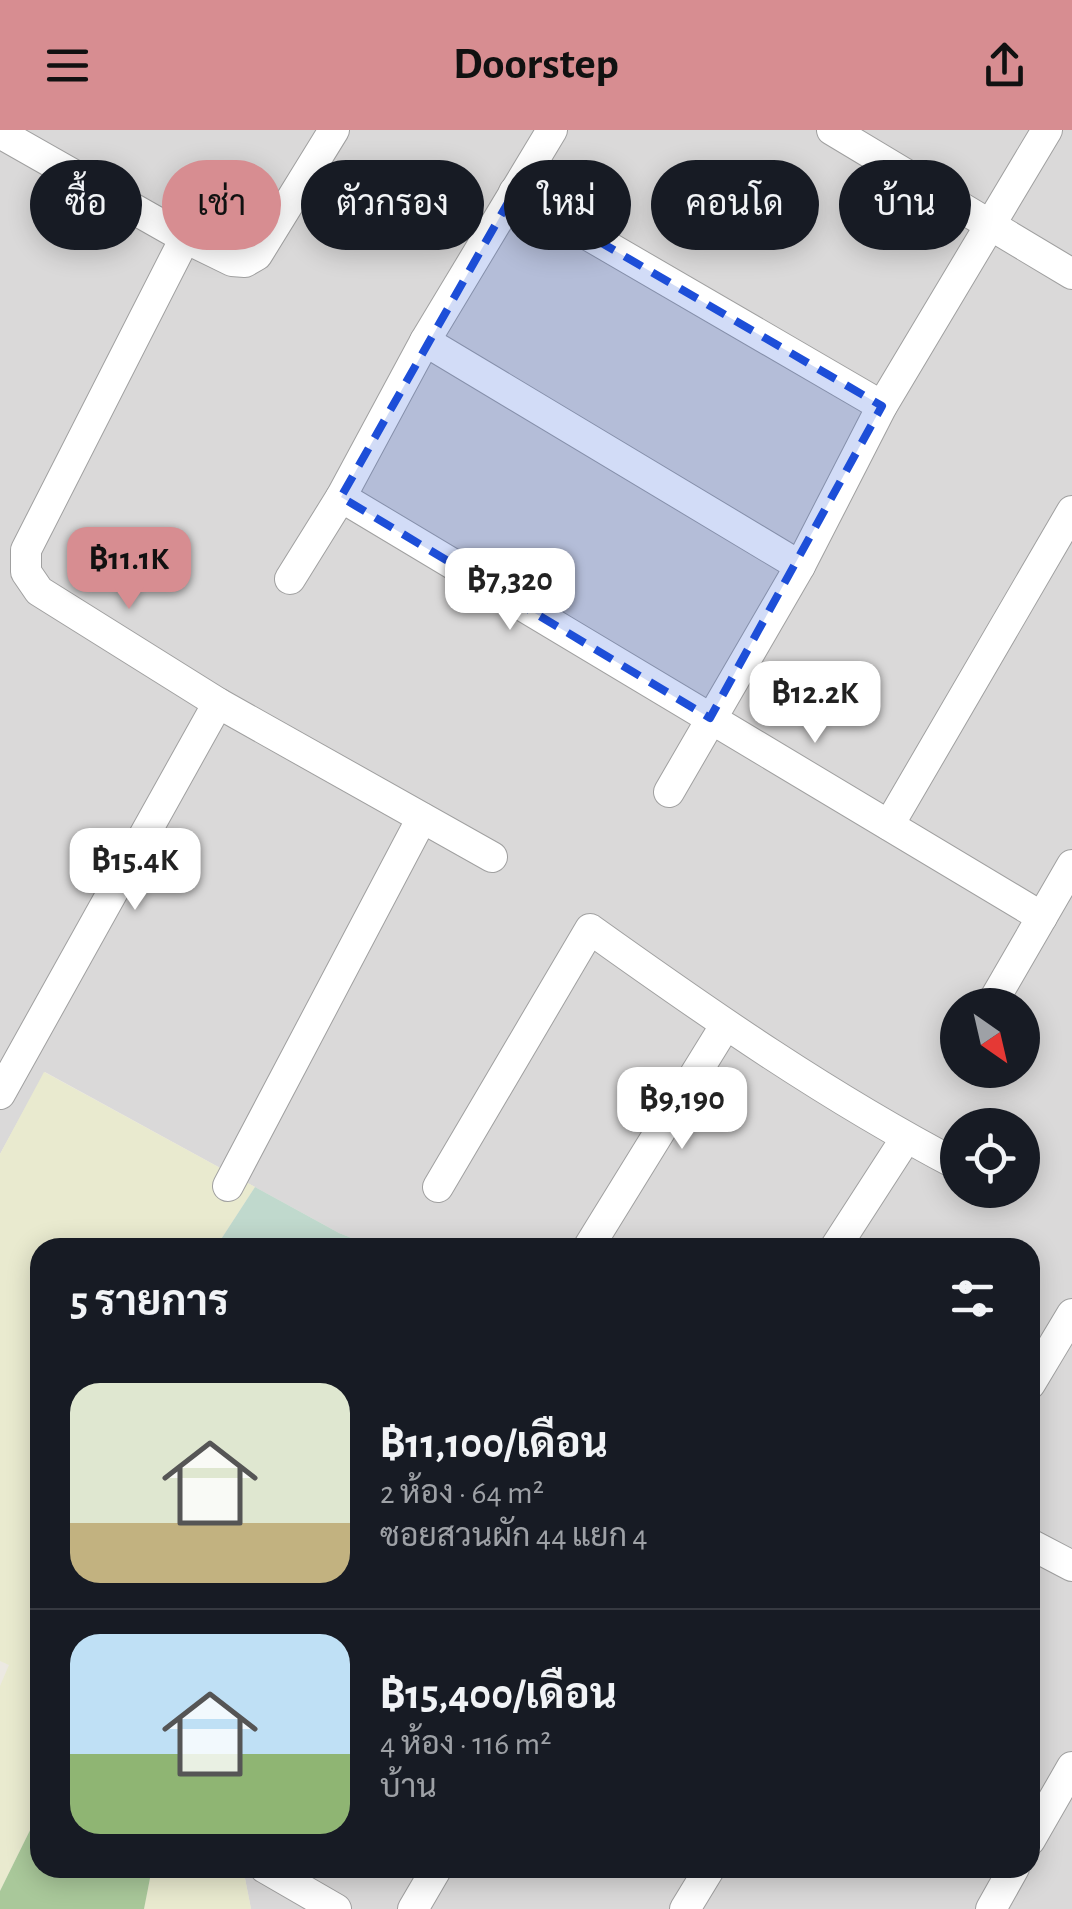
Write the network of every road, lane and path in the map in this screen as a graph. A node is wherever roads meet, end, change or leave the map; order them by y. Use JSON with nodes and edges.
{"nodes":[{"id":1,"x":334,"y":130,"type":"edge"},
{"id":2,"x":552,"y":130,"type":"edge"},
{"id":3,"x":832,"y":130,"type":"edge"},
{"id":4,"x":1047,"y":130,"type":"edge"},
{"id":5,"x":0,"y":133,"type":"edge"},
{"id":6,"x":534,"y":160,"type":"edge"},
{"id":7,"x":504,"y":209,"type":"edge"},
{"id":8,"x":281,"y":217,"type":"edge"},
{"id":9,"x":990,"y":224,"type":"junction"},
{"id":10,"x":162,"y":225,"type":"edge"},
{"id":11,"x":179,"y":250,"type":"edge"},
{"id":12,"x":210,"y":250,"type":"edge"},
{"id":13,"x":261,"y":250,"type":"edge"},
{"id":14,"x":614,"y":250,"type":"edge"},
{"id":15,"x":1072,"y":274,"type":"edge"},
{"id":16,"x":425,"y":341,"type":"junction"},
{"id":17,"x":882,"y":406,"type":"junction"},
{"id":18,"x":340,"y":497,"type":"junction"},
{"id":19,"x":1072,"y":511,"type":"edge"},
{"id":20,"x":800,"y":566,"type":"junction"},
{"id":21,"x":290,"y":579,"type":"dead end"},
{"id":22,"x":218,"y":703,"type":"junction"},
{"id":23,"x":710,"y":718,"type":"junction"},
{"id":24,"x":668,"y":792,"type":"dead end"},
{"id":25,"x":422,"y":818,"type":"junction"},
{"id":26,"x":889,"y":826,"type":"junction"},
{"id":27,"x":492,"y":857,"type":"dead end"},
{"id":28,"x":1072,"y":866,"type":"edge"},
{"id":29,"x":1042,"y":918,"type":"junction"},
{"id":30,"x":1001,"y":988,"type":"edge"},
{"id":31,"x":725,"y":1026,"type":"junction"},
{"id":32,"x":0,"y":1094,"type":"edge"},
{"id":33,"x":906,"y":1138,"type":"junction"},
{"id":34,"x":940,"y":1156,"type":"edge"},
{"id":35,"x":228,"y":1186,"type":"dead end"},
{"id":36,"x":438,"y":1187,"type":"dead end"},
{"id":37,"x":594,"y":1238,"type":"edge"},
{"id":38,"x":841,"y":1238,"type":"edge"},
{"id":39,"x":1072,"y":1314,"type":"edge"},
{"id":40,"x":1040,"y":1367,"type":"edge"},
{"id":41,"x":1040,"y":1549,"type":"edge"},
{"id":42,"x":1072,"y":1566,"type":"edge"},
{"id":43,"x":1072,"y":1766,"type":"edge"},
{"id":44,"x":1040,"y":1822,"type":"edge"},
{"id":45,"x":282,"y":1878,"type":"edge"},
{"id":46,"x":431,"y":1878,"type":"edge"},
{"id":47,"x":704,"y":1878,"type":"edge"},
{"id":48,"x":1008,"y":1878,"type":"edge"},
{"id":49,"x":336,"y":1909,"type":"edge"},
{"id":50,"x":413,"y":1909,"type":"edge"},
{"id":51,"x":686,"y":1909,"type":"edge"},
{"id":52,"x":990,"y":1909,"type":"edge"}],
"edges":[{"from":1,"to":8,"type":"street"},
{"from":2,"to":6,"type":"street"},
{"from":3,"to":9,"type":"street"},
{"from":4,"to":9,"type":"street"},
{"from":5,"to":10,"type":"street"},
{"from":7,"to":16,"type":"street"},
{"from":9,"to":15,"type":"street"},
{"from":9,"to":17,"type":"street"},
{"from":11,"to":22,"type":"street"},
{"from":12,"to":13,"type":"street"},
{"from":14,"to":17,"type":"street"},
{"from":16,"to":18,"type":"street"},
{"from":16,"to":20,"type":"street"},
{"from":17,"to":20,"type":"street"},
{"from":18,"to":21,"type":"street"},
{"from":18,"to":23,"type":"street"},
{"from":19,"to":26,"type":"street"},
{"from":20,"to":23,"type":"street"},
{"from":22,"to":25,"type":"street"},
{"from":22,"to":32,"type":"street"},
{"from":23,"to":24,"type":"street"},
{"from":23,"to":26,"type":"street"},
{"from":25,"to":27,"type":"street"},
{"from":25,"to":35,"type":"street"},
{"from":26,"to":29,"type":"street"},
{"from":28,"to":29,"type":"street"},
{"from":29,"to":30,"type":"street"},
{"from":31,"to":33,"type":"street"},
{"from":31,"to":36,"type":"street"},
{"from":31,"to":37,"type":"street"},
{"from":33,"to":34,"type":"street"},
{"from":33,"to":38,"type":"street"},
{"from":39,"to":40,"type":"street"},
{"from":41,"to":42,"type":"street"},
{"from":43,"to":44,"type":"street"},
{"from":45,"to":49,"type":"street"},
{"from":46,"to":50,"type":"street"},
{"from":47,"to":51,"type":"street"},
{"from":48,"to":52,"type":"street"}]}
